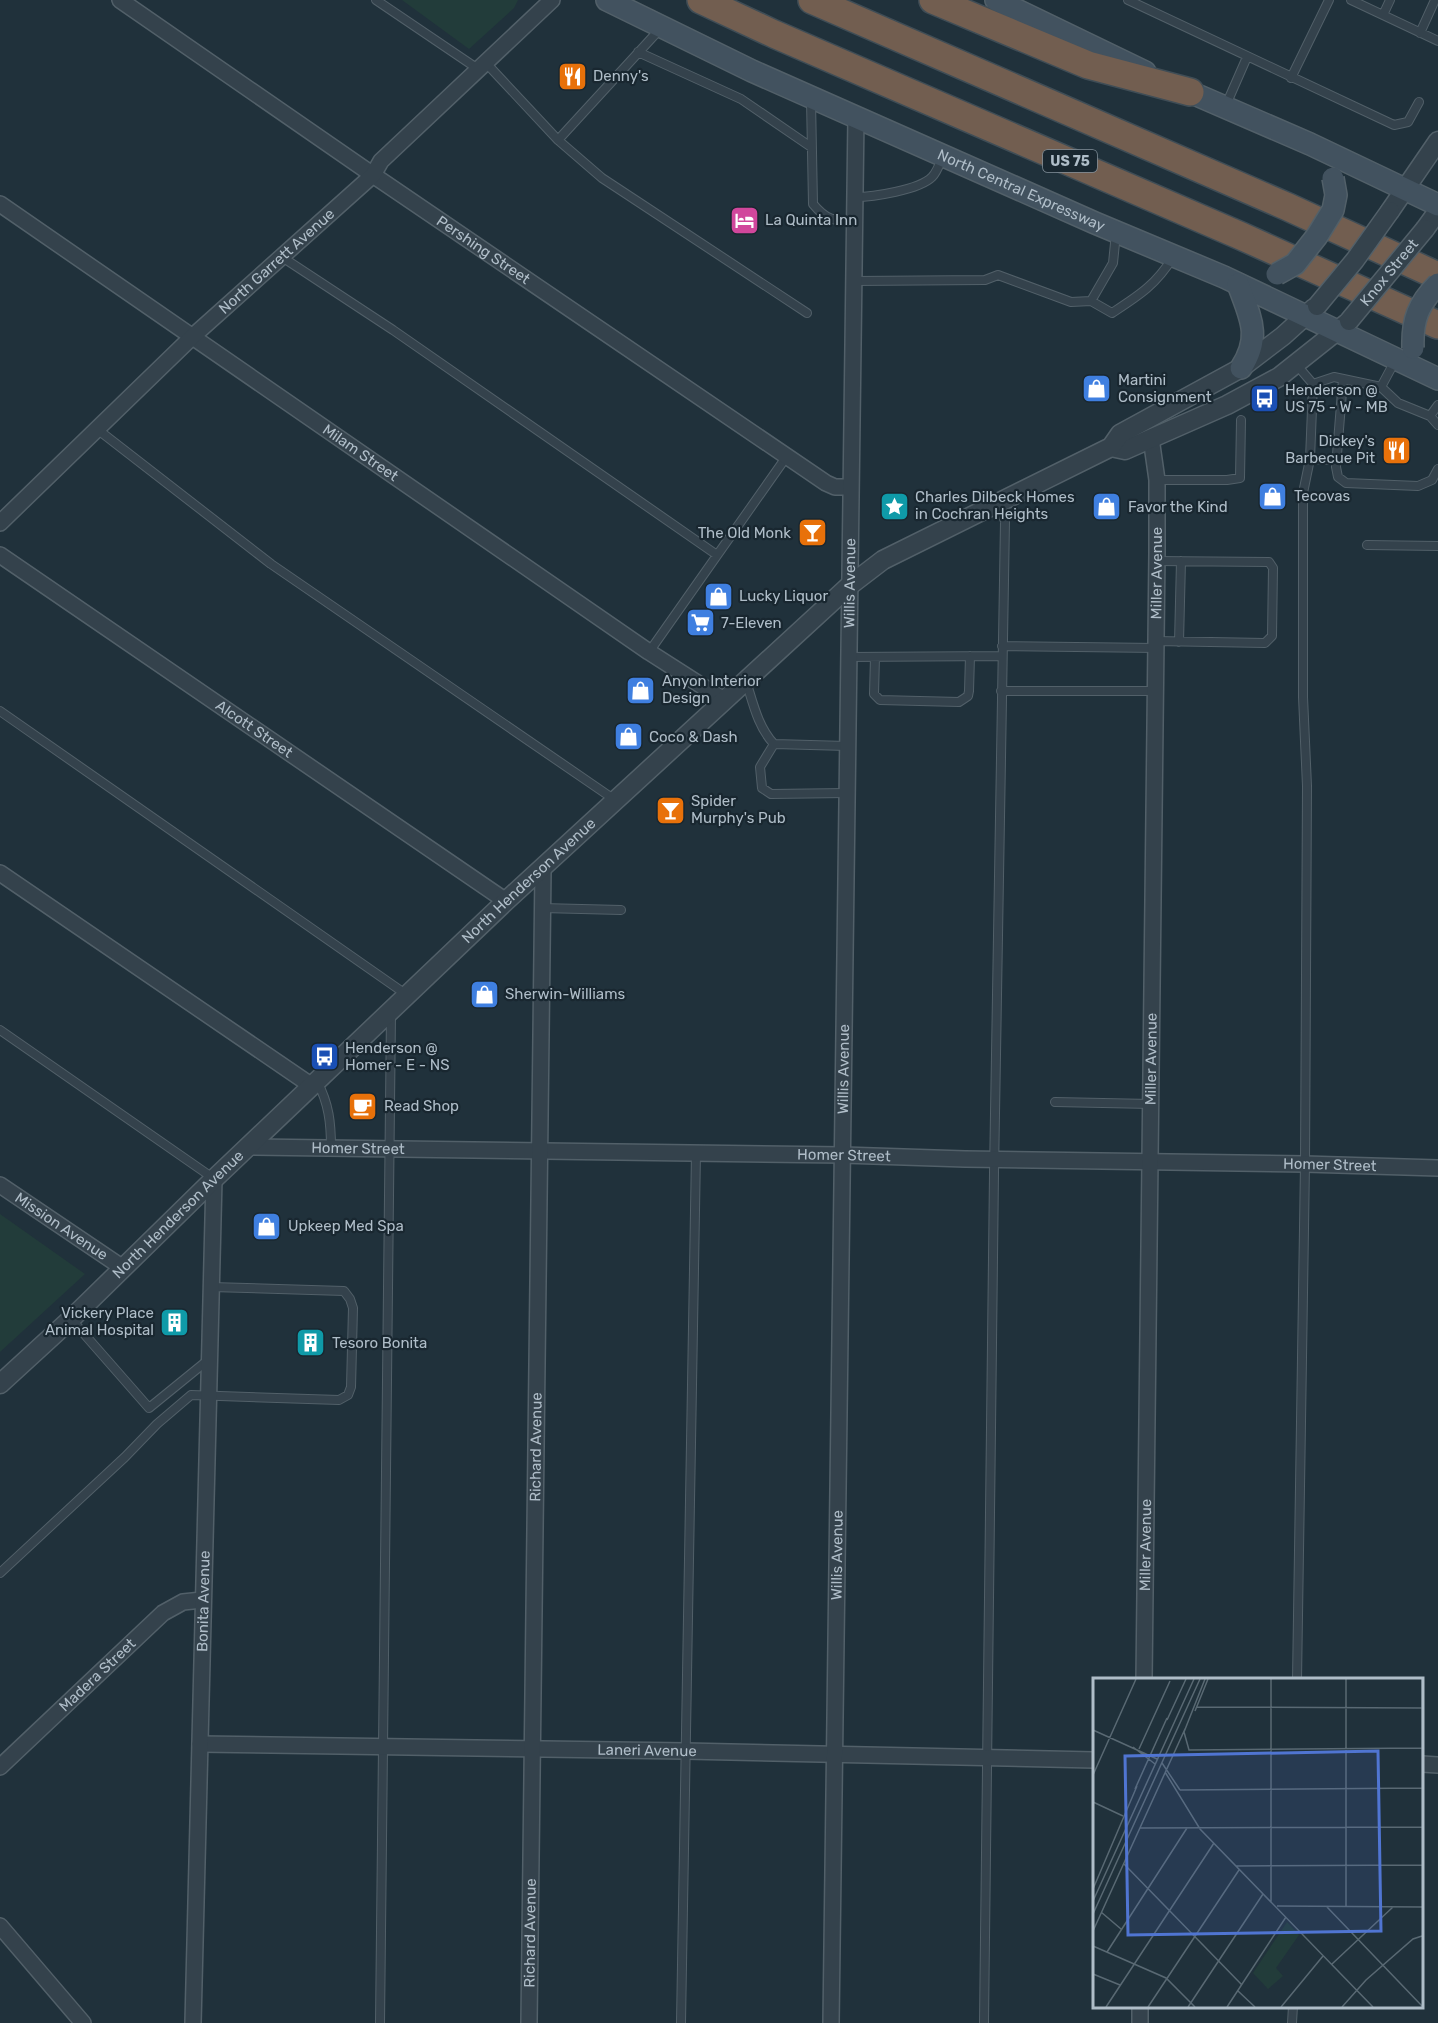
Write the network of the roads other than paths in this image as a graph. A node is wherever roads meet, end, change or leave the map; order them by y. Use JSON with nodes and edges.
{"nodes":[{"id":1,"x":120,"y":0,"type":"edge"},
{"id":2,"x":376,"y":0,"type":"edge"},
{"id":3,"x":552,"y":0,"type":"edge"},
{"id":4,"x":607,"y":0,"type":"edge"},
{"id":5,"x":701,"y":0,"type":"edge"},
{"id":6,"x":812,"y":0,"type":"edge"},
{"id":7,"x":933,"y":0,"type":"edge"},
{"id":8,"x":996,"y":0,"type":"edge"},
{"id":9,"x":1128,"y":0,"type":"edge"},
{"id":10,"x":1329,"y":0,"type":"edge"},
{"id":11,"x":1351,"y":0,"type":"edge"},
{"id":12,"x":1390,"y":0,"type":"edge"},
{"id":13,"x":1435,"y":0,"type":"edge"},
{"id":14,"x":1383,"y":15,"type":"junction"},
{"id":15,"x":660,"y":28,"type":"junction"},
{"id":16,"x":1420,"y":33,"type":"junction"},
{"id":17,"x":1438,"y":40,"type":"edge"},
{"id":18,"x":638,"y":52,"type":"junction"},
{"id":19,"x":1247,"y":57,"type":"junction"},
{"id":20,"x":482,"y":66,"type":"junction"},
{"id":21,"x":1291,"y":78,"type":"junction"},
{"id":22,"x":1190,"y":92,"type":"junction"},
{"id":23,"x":811,"y":96,"type":"junction"},
{"id":24,"x":1419,"y":102,"type":"dead end"},
{"id":25,"x":1225,"y":107,"type":"junction"},
{"id":26,"x":856,"y":116,"type":"junction"},
{"id":27,"x":558,"y":140,"type":"junction"},
{"id":28,"x":1438,"y":141,"type":"edge"},
{"id":29,"x":1310,"y":144,"type":"junction"},
{"id":30,"x":810,"y":147,"type":"junction"},
{"id":31,"x":944,"y":155,"type":"junction"},
{"id":32,"x":373,"y":175,"type":"junction"},
{"id":33,"x":1406,"y":190,"type":"junction"},
{"id":34,"x":855,"y":197,"type":"junction"},
{"id":35,"x":0,"y":204,"type":"edge"},
{"id":36,"x":1438,"y":205,"type":"edge"},
{"id":37,"x":1438,"y":211,"type":"edge"},
{"id":38,"x":854,"y":221,"type":"junction"},
{"id":39,"x":1116,"y":232,"type":"junction"},
{"id":40,"x":1173,"y":256,"type":"junction"},
{"id":41,"x":282,"y":257,"type":"junction"},
{"id":42,"x":1438,"y":276,"type":"edge"},
{"id":43,"x":854,"y":281,"type":"junction"},
{"id":44,"x":1238,"y":284,"type":"junction"},
{"id":45,"x":1438,"y":284,"type":"edge"},
{"id":46,"x":1091,"y":301,"type":"junction"},
{"id":47,"x":1311,"y":311,"type":"junction"},
{"id":48,"x":807,"y":314,"type":"dead end"},
{"id":49,"x":1438,"y":325,"type":"edge"},
{"id":50,"x":1343,"y":326,"type":"junction"},
{"id":51,"x":192,"y":337,"type":"junction"},
{"id":52,"x":1404,"y":354,"type":"junction"},
{"id":53,"x":1295,"y":363,"type":"junction"},
{"id":54,"x":1241,"y":368,"type":"junction"},
{"id":55,"x":1433,"y":377,"type":"edge"},
{"id":56,"x":1343,"y":379,"type":"junction"},
{"id":57,"x":1313,"y":384,"type":"junction"},
{"id":58,"x":1381,"y":387,"type":"junction"},
{"id":59,"x":1438,"y":405,"type":"edge"},
{"id":60,"x":1430,"y":416,"type":"junction"},
{"id":61,"x":1241,"y":420,"type":"dead end"},
{"id":62,"x":1438,"y":425,"type":"edge"},
{"id":63,"x":97,"y":429,"type":"junction"},
{"id":64,"x":1151,"y":438,"type":"junction"},
{"id":65,"x":1111,"y":447,"type":"junction"},
{"id":66,"x":787,"y":456,"type":"junction"},
{"id":67,"x":1310,"y":459,"type":"junction"},
{"id":68,"x":1336,"y":460,"type":"junction"},
{"id":69,"x":1438,"y":470,"type":"edge"},
{"id":70,"x":1157,"y":480,"type":"junction"},
{"id":71,"x":850,"y":487,"type":"junction"},
{"id":72,"x":997,"y":503,"type":"junction"},
{"id":73,"x":0,"y":523,"type":"edge"},
{"id":74,"x":1367,"y":545,"type":"dead end"},
{"id":75,"x":1438,"y":546,"type":"edge"},
{"id":76,"x":0,"y":555,"type":"edge"},
{"id":77,"x":717,"y":555,"type":"junction"},
{"id":78,"x":1156,"y":561,"type":"junction"},
{"id":79,"x":1181,"y":561,"type":"junction"},
{"id":80,"x":849,"y":586,"type":"junction"},
{"id":81,"x":1179,"y":642,"type":"junction"},
{"id":82,"x":1156,"y":644,"type":"junction"},
{"id":83,"x":1002,"y":646,"type":"junction"},
{"id":84,"x":649,"y":652,"type":"junction"},
{"id":85,"x":970,"y":656,"type":"junction"},
{"id":86,"x":1001,"y":656,"type":"junction"},
{"id":87,"x":848,"y":657,"type":"junction"},
{"id":88,"x":875,"y":657,"type":"junction"},
{"id":89,"x":746,"y":680,"type":"junction"},
{"id":90,"x":1001,"y":691,"type":"junction"},
{"id":91,"x":1155,"y":691,"type":"junction"},
{"id":92,"x":724,"y":700,"type":"junction"},
{"id":93,"x":0,"y":711,"type":"edge"},
{"id":94,"x":774,"y":744,"type":"junction"},
{"id":95,"x":847,"y":746,"type":"junction"},
{"id":96,"x":846,"y":793,"type":"junction"},
{"id":97,"x":616,"y":800,"type":"junction"},
{"id":98,"x":543,"y":870,"type":"junction"},
{"id":99,"x":0,"y":873,"type":"edge"},
{"id":100,"x":506,"y":902,"type":"junction"},
{"id":101,"x":542,"y":908,"type":"junction"},
{"id":102,"x":621,"y":910,"type":"dead end"},
{"id":103,"x":409,"y":996,"type":"junction"},
{"id":104,"x":392,"y":1011,"type":"junction"},
{"id":105,"x":0,"y":1030,"type":"edge"},
{"id":106,"x":315,"y":1084,"type":"junction"},
{"id":107,"x":1055,"y":1102,"type":"dead end"},
{"id":108,"x":1151,"y":1104,"type":"junction"},
{"id":109,"x":248,"y":1147,"type":"junction"},
{"id":110,"x":331,"y":1148,"type":"junction"},
{"id":111,"x":391,"y":1149,"type":"junction"},
{"id":112,"x":538,"y":1151,"type":"junction"},
{"id":113,"x":696,"y":1153,"type":"junction"},
{"id":114,"x":843,"y":1155,"type":"junction"},
{"id":115,"x":994,"y":1160,"type":"junction"},
{"id":116,"x":1150,"y":1161,"type":"junction"},
{"id":117,"x":1305,"y":1164,"type":"junction"},
{"id":118,"x":1438,"y":1168,"type":"edge"},
{"id":119,"x":214,"y":1179,"type":"junction"},
{"id":120,"x":0,"y":1185,"type":"edge"},
{"id":121,"x":123,"y":1268,"type":"junction"},
{"id":122,"x":211,"y":1287,"type":"junction"},
{"id":123,"x":71,"y":1319,"type":"junction"},
{"id":124,"x":209,"y":1359,"type":"junction"},
{"id":125,"x":0,"y":1384,"type":"edge"},
{"id":126,"x":208,"y":1396,"type":"junction"},
{"id":127,"x":0,"y":1573,"type":"edge"},
{"id":128,"x":202,"y":1600,"type":"junction"},
{"id":129,"x":1144,"y":1678,"type":"edge"},
{"id":130,"x":1297,"y":1678,"type":"edge"},
{"id":131,"x":200,"y":1744,"type":"junction"},
{"id":132,"x":384,"y":1748,"type":"junction"},
{"id":133,"x":533,"y":1748,"type":"junction"},
{"id":134,"x":686,"y":1751,"type":"junction"},
{"id":135,"x":835,"y":1755,"type":"junction"},
{"id":136,"x":987,"y":1757,"type":"junction"},
{"id":137,"x":1093,"y":1760,"type":"edge"},
{"id":138,"x":1423,"y":1764,"type":"edge"},
{"id":139,"x":1438,"y":1765,"type":"edge"},
{"id":140,"x":0,"y":1767,"type":"edge"},
{"id":141,"x":0,"y":1926,"type":"edge"},
{"id":142,"x":1293,"y":2008,"type":"edge"},
{"id":143,"x":82,"y":2023,"type":"edge"},
{"id":144,"x":193,"y":2023,"type":"edge"},
{"id":145,"x":380,"y":2023,"type":"edge"},
{"id":146,"x":529,"y":2023,"type":"edge"},
{"id":147,"x":681,"y":2023,"type":"edge"},
{"id":148,"x":831,"y":2023,"type":"edge"},
{"id":149,"x":984,"y":2023,"type":"edge"},
{"id":150,"x":1292,"y":2023,"type":"edge"}],
"edges":[{"from":1,"to":32,"type":"street","name":"Pershing Street"},
{"from":2,"to":20,"type":"lane"},
{"from":3,"to":20,"type":"street","name":"North Garrett Avenue"},
{"from":4,"to":15,"type":"main road","name":"North Central Expressway"},
{"from":5,"to":49,"type":"highway","number":"US 75"},
{"from":6,"to":42,"type":"highway"},
{"from":7,"to":22,"type":"highway"},
{"from":8,"to":22,"type":"main road"},
{"from":9,"to":19,"type":"lane"},
{"from":10,"to":21,"type":"lane"},
{"from":11,"to":14,"type":"lane"},
{"from":12,"to":14,"type":"lane"},
{"from":13,"to":16,"type":"lane"},
{"from":14,"to":16,"type":"lane"},
{"from":15,"to":18,"type":"lane"},
{"from":15,"to":23,"type":"main road","name":"North Central Expressway"},
{"from":16,"to":17,"type":"lane"},
{"from":18,"to":27,"type":"lane"},
{"from":18,"to":30,"type":"lane"},
{"from":19,"to":21,"type":"lane"},
{"from":19,"to":25,"type":"lane"},
{"from":20,"to":27,"type":"lane"},
{"from":20,"to":32,"type":"street","name":"North Garrett Avenue"},
{"from":21,"to":24,"type":"lane"},
{"from":22,"to":25,"type":"main road"},
{"from":23,"to":26,"type":"main road","name":"North Central Expressway"},
{"from":23,"to":30,"type":"lane"},
{"from":25,"to":29,"type":"main road"},
{"from":26,"to":31,"type":"main road","name":"North Central Expressway"},
{"from":26,"to":34,"type":"street","name":"Willis Avenue"},
{"from":27,"to":48,"type":"lane"},
{"from":28,"to":33,"type":"street"},
{"from":29,"to":33,"type":"main road"},
{"from":29,"to":44,"type":"main road","bridge":true},
{"from":30,"to":38,"type":"lane"},
{"from":31,"to":34,"type":"lane"},
{"from":31,"to":39,"type":"main road","name":"North Central Expressway"},
{"from":32,"to":41,"type":"street","name":"North Garrett Avenue"},
{"from":32,"to":66,"type":"street","name":"Pershing Street"},
{"from":33,"to":36,"type":"main road"},
{"from":33,"to":47,"type":"street","name":"North Henderson Avenue","bridge":true},
{"from":34,"to":38,"type":"street","name":"Willis Avenue"},
{"from":35,"to":51,"type":"street","name":"Milam Street"},
{"from":37,"to":50,"type":"street","name":"Knox Street","bridge":true},
{"from":38,"to":43,"type":"street","name":"Willis Avenue"},
{"from":39,"to":40,"type":"main road","name":"North Central Expressway"},
{"from":39,"to":46,"type":"lane"},
{"from":40,"to":44,"type":"main road","name":"North Central Expressway"},
{"from":40,"to":46,"type":"lane"},
{"from":41,"to":51,"type":"street","name":"North Garrett Avenue"},
{"from":41,"to":77,"type":"lane"},
{"from":43,"to":46,"type":"lane"},
{"from":43,"to":71,"type":"street","name":"Willis Avenue"},
{"from":44,"to":47,"type":"main road","name":"North Central Expressway"},
{"from":44,"to":54,"type":"main road"},
{"from":45,"to":52,"type":"main road","bridge":true},
{"from":47,"to":50,"type":"main road","name":"North Central Expressway"},
{"from":47,"to":54,"type":"street","name":"North Henderson Avenue"},
{"from":50,"to":52,"type":"main road","name":"North Central Expressway"},
{"from":50,"to":53,"type":"street","name":"North Henderson Avenue"},
{"from":51,"to":63,"type":"street","name":"North Garrett Avenue"},
{"from":51,"to":84,"type":"street","name":"Milam Street"},
{"from":52,"to":55,"type":"main road"},
{"from":52,"to":58,"type":"lane"},
{"from":53,"to":57,"type":"lane"},
{"from":53,"to":64,"type":"street","name":"North Henderson Avenue"},
{"from":54,"to":65,"type":"street","name":"North Henderson Avenue"},
{"from":56,"to":57,"type":"lane"},
{"from":56,"to":58,"type":"lane"},
{"from":56,"to":68,"type":"lane"},
{"from":57,"to":67,"type":"lane"},
{"from":58,"to":60,"type":"lane"},
{"from":59,"to":60,"type":"lane"},
{"from":60,"to":62,"type":"lane"},
{"from":61,"to":70,"type":"lane"},
{"from":63,"to":73,"type":"street","name":"North Garrett Avenue"},
{"from":63,"to":97,"type":"lane"},
{"from":64,"to":65,"type":"street","name":"North Henderson Avenue"},
{"from":64,"to":70,"type":"street","name":"Miller Avenue"},
{"from":65,"to":72,"type":"street","name":"North Henderson Avenue"},
{"from":66,"to":71,"type":"street","name":"Pershing Street"},
{"from":66,"to":77,"type":"lane"},
{"from":67,"to":68,"type":"lane"},
{"from":67,"to":117,"type":"lane"},
{"from":68,"to":69,"type":"lane"},
{"from":70,"to":78,"type":"street","name":"Miller Avenue"},
{"from":71,"to":80,"type":"street","name":"Willis Avenue"},
{"from":72,"to":80,"type":"street","name":"North Henderson Avenue"},
{"from":72,"to":83,"type":"lane"},
{"from":74,"to":75,"type":"lane"},
{"from":76,"to":100,"type":"street","name":"Alcott Street"},
{"from":77,"to":84,"type":"lane"},
{"from":78,"to":79,"type":"lane"},
{"from":78,"to":82,"type":"street","name":"Miller Avenue"},
{"from":79,"to":81,"type":"lane"},
{"from":79,"to":81,"type":"lane"},
{"from":80,"to":87,"type":"street","name":"Willis Avenue"},
{"from":80,"to":89,"type":"street","name":"North Henderson Avenue"},
{"from":81,"to":82,"type":"lane"},
{"from":82,"to":83,"type":"lane"},
{"from":82,"to":91,"type":"street","name":"Miller Avenue"},
{"from":83,"to":86,"type":"lane"},
{"from":84,"to":92,"type":"street","name":"Milam Street"},
{"from":85,"to":86,"type":"lane"},
{"from":85,"to":88,"type":"lane"},
{"from":85,"to":88,"type":"lane"},
{"from":86,"to":90,"type":"lane"},
{"from":87,"to":88,"type":"lane"},
{"from":87,"to":95,"type":"street","name":"Willis Avenue"},
{"from":89,"to":92,"type":"street","name":"North Henderson Avenue"},
{"from":89,"to":94,"type":"lane"},
{"from":90,"to":91,"type":"lane"},
{"from":90,"to":115,"type":"lane"},
{"from":91,"to":108,"type":"street","name":"Miller Avenue"},
{"from":92,"to":97,"type":"street","name":"North Henderson Avenue"},
{"from":93,"to":103,"type":"lane"},
{"from":94,"to":95,"type":"lane"},
{"from":94,"to":96,"type":"lane"},
{"from":95,"to":96,"type":"street","name":"Willis Avenue"},
{"from":96,"to":114,"type":"street","name":"Willis Avenue"},
{"from":97,"to":98,"type":"street","name":"North Henderson Avenue"},
{"from":98,"to":100,"type":"street","name":"North Henderson Avenue"},
{"from":98,"to":101,"type":"street","name":"Richard Avenue"},
{"from":99,"to":106,"type":"street"},
{"from":100,"to":103,"type":"street","name":"North Henderson Avenue"},
{"from":101,"to":102,"type":"lane"},
{"from":101,"to":112,"type":"street","name":"Richard Avenue"},
{"from":103,"to":104,"type":"street","name":"North Henderson Avenue"},
{"from":104,"to":106,"type":"street","name":"North Henderson Avenue"},
{"from":104,"to":111,"type":"lane"},
{"from":105,"to":119,"type":"lane"},
{"from":106,"to":109,"type":"street","name":"North Henderson Avenue"},
{"from":106,"to":110,"type":"lane"},
{"from":107,"to":108,"type":"lane"},
{"from":108,"to":116,"type":"street","name":"Miller Avenue"},
{"from":109,"to":110,"type":"street","name":"Homer Street"},
{"from":109,"to":119,"type":"street","name":"North Henderson Avenue"},
{"from":110,"to":111,"type":"street","name":"Homer Street"},
{"from":111,"to":112,"type":"street","name":"Homer Street"},
{"from":111,"to":132,"type":"lane"},
{"from":112,"to":113,"type":"street","name":"Homer Street"},
{"from":112,"to":133,"type":"street","name":"Richard Avenue"},
{"from":113,"to":114,"type":"street","name":"Homer Street"},
{"from":113,"to":134,"type":"lane"},
{"from":114,"to":115,"type":"street","name":"Homer Street"},
{"from":114,"to":135,"type":"street","name":"Willis Avenue"},
{"from":115,"to":116,"type":"street","name":"Homer Street"},
{"from":115,"to":136,"type":"lane"},
{"from":116,"to":117,"type":"street","name":"Homer Street"},
{"from":116,"to":129,"type":"street","name":"Miller Avenue"},
{"from":117,"to":118,"type":"street","name":"Homer Street"},
{"from":117,"to":130,"type":"lane"},
{"from":119,"to":121,"type":"street","name":"North Henderson Avenue"},
{"from":119,"to":122,"type":"street","name":"Bonita Avenue"},
{"from":120,"to":121,"type":"street","name":"Mission Avenue"},
{"from":121,"to":123,"type":"street","name":"North Henderson Avenue"},
{"from":122,"to":124,"type":"street","name":"Bonita Avenue"},
{"from":122,"to":126,"type":"lane"},
{"from":123,"to":124,"type":"lane"},
{"from":123,"to":125,"type":"street","name":"North Henderson Avenue"},
{"from":124,"to":126,"type":"street","name":"Bonita Avenue"},
{"from":126,"to":127,"type":"lane"},
{"from":126,"to":128,"type":"street","name":"Bonita Avenue"},
{"from":128,"to":131,"type":"street","name":"Bonita Avenue"},
{"from":128,"to":140,"type":"street","name":"Madera Street"},
{"from":131,"to":132,"type":"street","name":"Laneri Avenue"},
{"from":131,"to":144,"type":"street","name":"Bonita Avenue"},
{"from":132,"to":133,"type":"street","name":"Laneri Avenue"},
{"from":132,"to":145,"type":"lane"},
{"from":133,"to":134,"type":"street","name":"Laneri Avenue"},
{"from":133,"to":146,"type":"street","name":"Richard Avenue"},
{"from":134,"to":135,"type":"street","name":"Laneri Avenue"},
{"from":134,"to":147,"type":"lane"},
{"from":135,"to":136,"type":"street","name":"Laneri Avenue"},
{"from":135,"to":148,"type":"street","name":"Willis Avenue"},
{"from":136,"to":137,"type":"street","name":"Laneri Avenue"},
{"from":136,"to":149,"type":"lane"},
{"from":138,"to":139,"type":"street"},
{"from":141,"to":143,"type":"street"},
{"from":142,"to":150,"type":"lane"}]}
